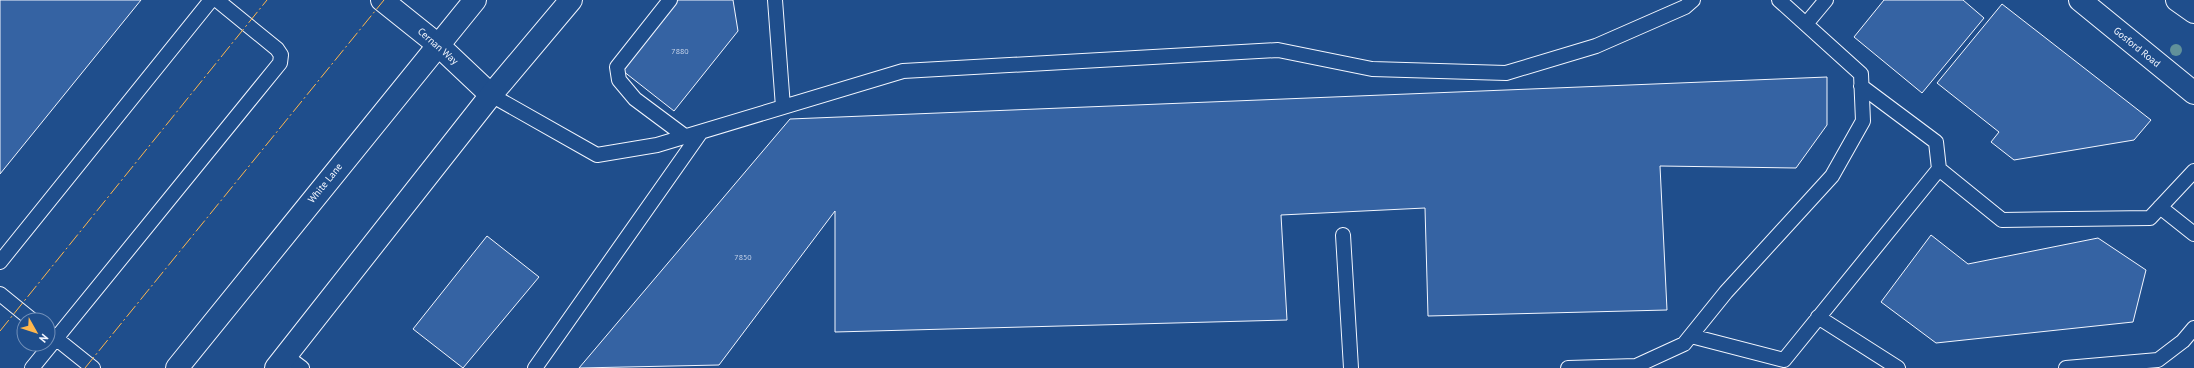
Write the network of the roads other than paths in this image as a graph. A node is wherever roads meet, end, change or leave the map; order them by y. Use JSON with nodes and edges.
{"nodes":[{"id":1,"x":210,"y":0,"type":"edge"},
{"id":2,"x":217,"y":0,"type":"edge"},
{"id":3,"x":382,"y":0,"type":"edge"},
{"id":4,"x":475,"y":0,"type":"edge"},
{"id":5,"x":571,"y":0,"type":"edge"},
{"id":6,"x":670,"y":0,"type":"edge"},
{"id":7,"x":775,"y":0,"type":"edge"},
{"id":8,"x":1693,"y":0,"type":"edge"},
{"id":9,"x":1780,"y":0,"type":"edge"},
{"id":10,"x":1826,"y":0,"type":"edge"},
{"id":11,"x":2080,"y":0,"type":"edge"},
{"id":12,"x":2177,"y":0,"type":"edge"},
{"id":13,"x":2188,"y":0,"type":"edge"},
{"id":14,"x":2194,"y":5,"type":"edge"},
{"id":15,"x":2194,"y":12,"type":"edge"},
{"id":16,"x":1806,"y":24,"type":"junction"},
{"id":17,"x":437,"y":44,"type":"junction"},
{"id":18,"x":1861,"y":86,"type":"junction"},
{"id":19,"x":2194,"y":93,"type":"edge"},
{"id":20,"x":491,"y":95,"type":"junction"},
{"id":21,"x":783,"y":107,"type":"junction"},
{"id":22,"x":701,"y":132,"type":"junction"},
{"id":23,"x":686,"y":137,"type":"junction"},
{"id":24,"x":1939,"y":169,"type":"junction"},
{"id":25,"x":2194,"y":171,"type":"edge"},
{"id":26,"x":2160,"y":207,"type":"junction"},
{"id":27,"x":2194,"y":234,"type":"edge"},
{"id":28,"x":1343,"y":235,"type":"dead end"},
{"id":29,"x":0,"y":262,"type":"edge"},
{"id":30,"x":0,"y":294,"type":"edge"},
{"id":31,"x":22,"y":312,"type":"edge"},
{"id":32,"x":1818,"y":317,"type":"junction"},
{"id":33,"x":2194,"y":328,"type":"edge"},
{"id":34,"x":56,"y":330,"type":"edge"},
{"id":35,"x":1691,"y":336,"type":"junction"},
{"id":36,"x":56,"y":338,"type":"edge"},
{"id":37,"x":42,"y":352,"type":"edge"},
{"id":38,"x":288,"y":364,"type":"edge"},
{"id":39,"x":32,"y":368,"type":"edge"},
{"id":40,"x":93,"y":368,"type":"edge"},
{"id":41,"x":177,"y":368,"type":"edge"},
{"id":42,"x":535,"y":368,"type":"edge"},
{"id":43,"x":1352,"y":368,"type":"edge"},
{"id":44,"x":1568,"y":368,"type":"edge"},
{"id":45,"x":1898,"y":368,"type":"edge"},
{"id":46,"x":2066,"y":368,"type":"edge"}],
"edges":[{"from":1,"to":29,"type":"lane"},
{"from":2,"to":34,"type":"lane"},
{"from":3,"to":17,"type":"main road","name":"Cernan Way"},
{"from":4,"to":17,"type":"main road","name":"White Lane"},
{"from":5,"to":20,"type":"main road"},
{"from":6,"to":23,"type":"lane"},
{"from":7,"to":21,"type":"lane"},
{"from":8,"to":21,"type":"lane"},
{"from":9,"to":16,"type":"lane"},
{"from":10,"to":16,"type":"lane"},
{"from":11,"to":19,"type":"main road","name":"Gosford Road"},
{"from":12,"to":15,"type":"main road"},
{"from":13,"to":14,"type":"main road"},
{"from":16,"to":18,"type":"lane"},
{"from":17,"to":20,"type":"main road","name":"Cernan Way"},
{"from":17,"to":41,"type":"main road","name":"White Lane"},
{"from":18,"to":24,"type":"lane"},
{"from":18,"to":35,"type":"lane"},
{"from":20,"to":23,"type":"lane"},
{"from":20,"to":38,"type":"main road"},
{"from":21,"to":22,"type":"lane"},
{"from":22,"to":23,"type":"lane"},
{"from":22,"to":42,"type":"lane"},
{"from":24,"to":26,"type":"lane"},
{"from":24,"to":32,"type":"lane"},
{"from":25,"to":26,"type":"lane"},
{"from":26,"to":27,"type":"lane"},
{"from":28,"to":43,"type":"lane"},
{"from":30,"to":31,"type":"lane"},
{"from":32,"to":35,"type":"lane"},
{"from":32,"to":45,"type":"lane"},
{"from":33,"to":46,"type":"lane"},
{"from":35,"to":44,"type":"lane"},
{"from":36,"to":40,"type":"lane"},
{"from":37,"to":39,"type":"lane"}]}
